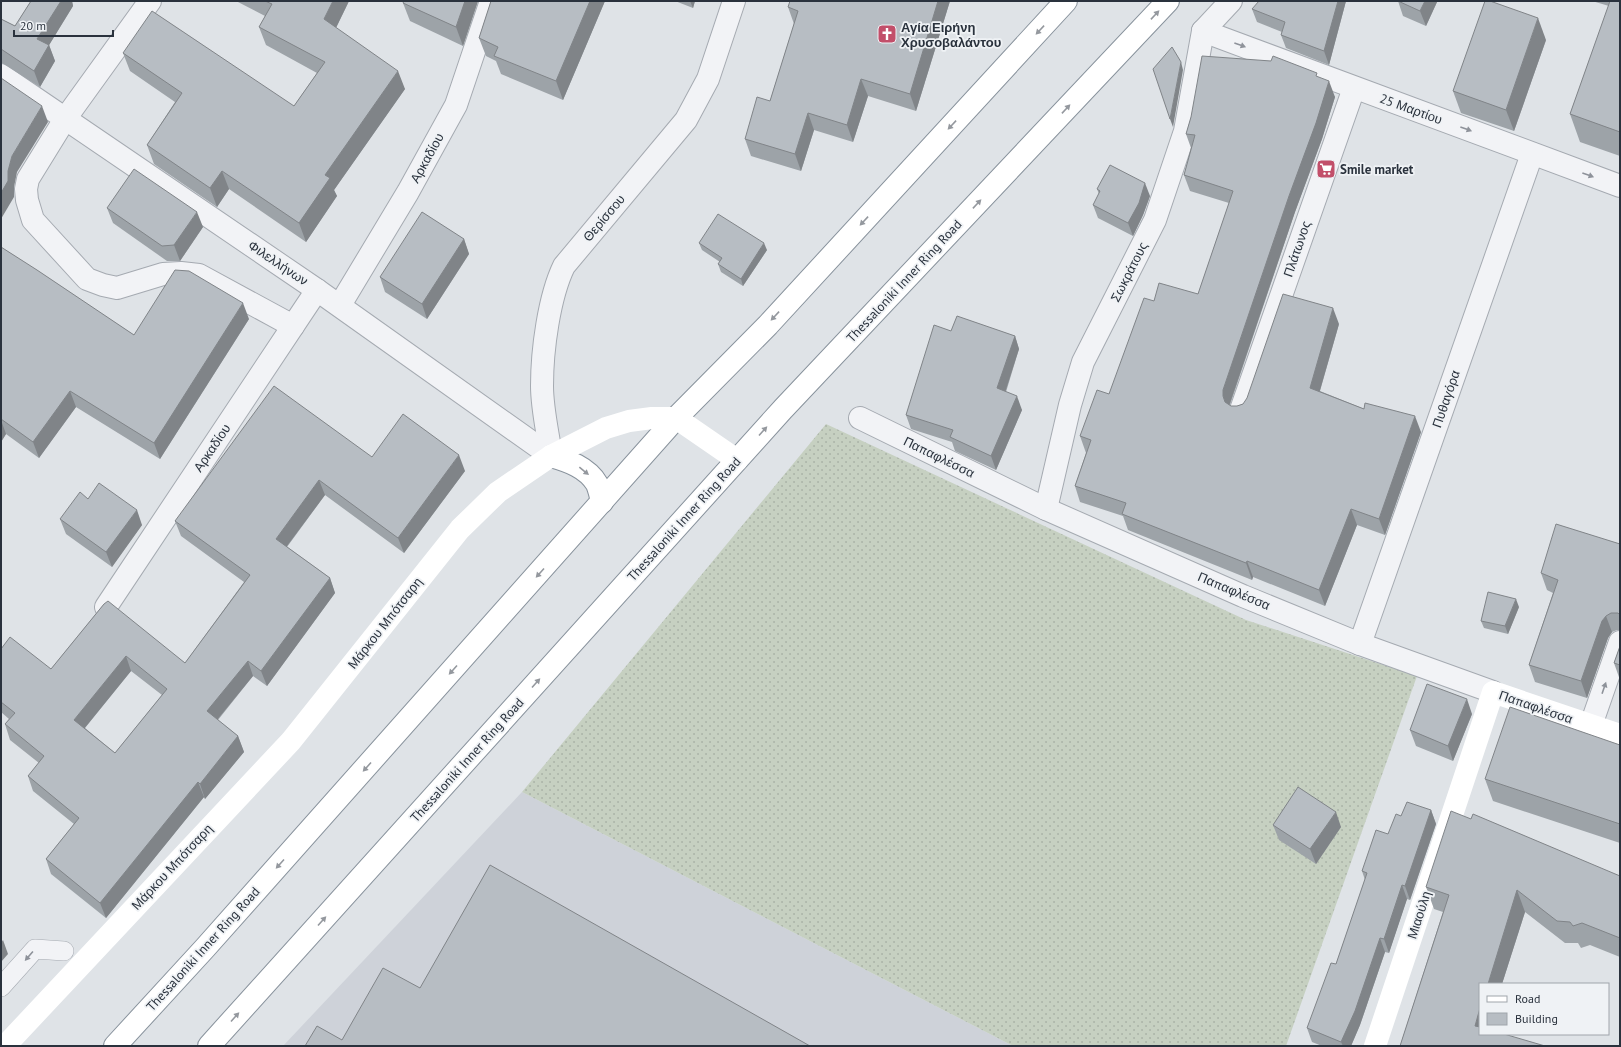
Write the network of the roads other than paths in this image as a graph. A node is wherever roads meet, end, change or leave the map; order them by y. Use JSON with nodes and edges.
{"nodes":[{"id":1,"x":150,"y":1,"type":"edge"},
{"id":2,"x":490,"y":1,"type":"edge"},
{"id":3,"x":734,"y":1,"type":"edge"},
{"id":4,"x":1066,"y":1,"type":"edge"},
{"id":5,"x":1168,"y":1,"type":"edge"},
{"id":6,"x":1231,"y":1,"type":"edge"},
{"id":7,"x":1203,"y":31,"type":"junction"},
{"id":8,"x":1,"y":75,"type":"edge"},
{"id":9,"x":1354,"y":88,"type":"junction"},
{"id":10,"x":65,"y":119,"type":"junction"},
{"id":11,"x":1532,"y":154,"type":"junction"},
{"id":12,"x":1620,"y":186,"type":"edge"},
{"id":13,"x":317,"y":290,"type":"junction"},
{"id":14,"x":340,"y":305,"type":"junction"},
{"id":15,"x":293,"y":326,"type":"junction"},
{"id":16,"x":1241,"y":410,"type":"edge"},
{"id":17,"x":676,"y":418,"type":"junction"},
{"id":18,"x":860,"y":418,"type":"dead end"},
{"id":19,"x":551,"y":456,"type":"junction"},
{"id":20,"x":737,"y":460,"type":"junction"},
{"id":21,"x":602,"y":502,"type":"junction"},
{"id":22,"x":1046,"y":509,"type":"junction"},
{"id":23,"x":106,"y":607,"type":"edge"},
{"id":24,"x":1620,"y":642,"type":"edge"},
{"id":25,"x":1360,"y":644,"type":"junction"},
{"id":26,"x":1493,"y":692,"type":"junction"},
{"id":27,"x":1591,"y":725,"type":"junction"},
{"id":28,"x":1620,"y":735,"type":"edge"},
{"id":29,"x":64,"y":951,"type":"dead end"},
{"id":30,"x":1,"y":988,"type":"edge"},
{"id":31,"x":5,"y":1046,"type":"edge"},
{"id":32,"x":115,"y":1046,"type":"edge"},
{"id":33,"x":209,"y":1046,"type":"edge"},
{"id":34,"x":1375,"y":1046,"type":"edge"}],
"edges":[{"from":1,"to":10,"type":"street"},
{"from":2,"to":14,"type":"street","name":"Αρκαδίου"},
{"from":3,"to":19,"type":"street","name":"Θερίσσου"},
{"from":4,"to":17,"type":"main road","name":"Thessaloniki Inner Ring Road","one_way":true},
{"from":20,"to":5,"type":"main road","name":"Thessaloniki Inner Ring Road","one_way":true},
{"from":6,"to":7,"type":"street"},
{"from":7,"to":9,"type":"street","name":"25 Μαρτίου","one_way":true},
{"from":7,"to":22,"type":"street","name":"Σωκράτους"},
{"from":8,"to":10,"type":"street","name":"Φιλελλήνων"},
{"from":9,"to":11,"type":"street","name":"25 Μαρτίου","one_way":true},
{"from":9,"to":16,"type":"street","name":"Πλάτωνος"},
{"from":10,"to":13,"type":"street","name":"Φιλελλήνων"},
{"from":10,"to":15,"type":"street"},
{"from":11,"to":12,"type":"street","name":"25 Μαρτίου","one_way":true},
{"from":11,"to":25,"type":"street","name":"Πυθαγόρα"},
{"from":13,"to":14,"type":"street","name":"Φιλελλήνων"},
{"from":13,"to":15,"type":"street","name":"Αρκαδίου"},
{"from":14,"to":19,"type":"street","name":"Φιλελλήνων"},
{"from":15,"to":23,"type":"street","name":"Αρκαδίου"},
{"from":17,"to":19,"type":"main road","name":"Μάρκου Μπότσαρη"},
{"from":17,"to":20,"type":"main road"},
{"from":17,"to":21,"type":"main road","name":"Thessaloniki Inner Ring Road"},
{"from":18,"to":22,"type":"street","name":"Παπαφλέσσα"},
{"from":19,"to":21,"type":"main road","one_way":true},
{"from":19,"to":31,"type":"main road","name":"Μάρκου Μπότσαρη"},
{"from":33,"to":20,"type":"main road","name":"Thessaloniki Inner Ring Road","one_way":true},
{"from":21,"to":32,"type":"main road","name":"Thessaloniki Inner Ring Road","one_way":true},
{"from":22,"to":25,"type":"street","name":"Παπαφλέσσα"},
{"from":27,"to":24,"type":"street","one_way":true},
{"from":25,"to":26,"type":"street","name":"Παπαφλέσσα"},
{"from":26,"to":27,"type":"main road","name":"Παπαφλέσσα"},
{"from":26,"to":34,"type":"main road","name":"Μιαούλη"},
{"from":27,"to":28,"type":"main road","name":"Παπαφλέσσα"},
{"from":29,"to":30,"type":"lane","one_way":true}]}
